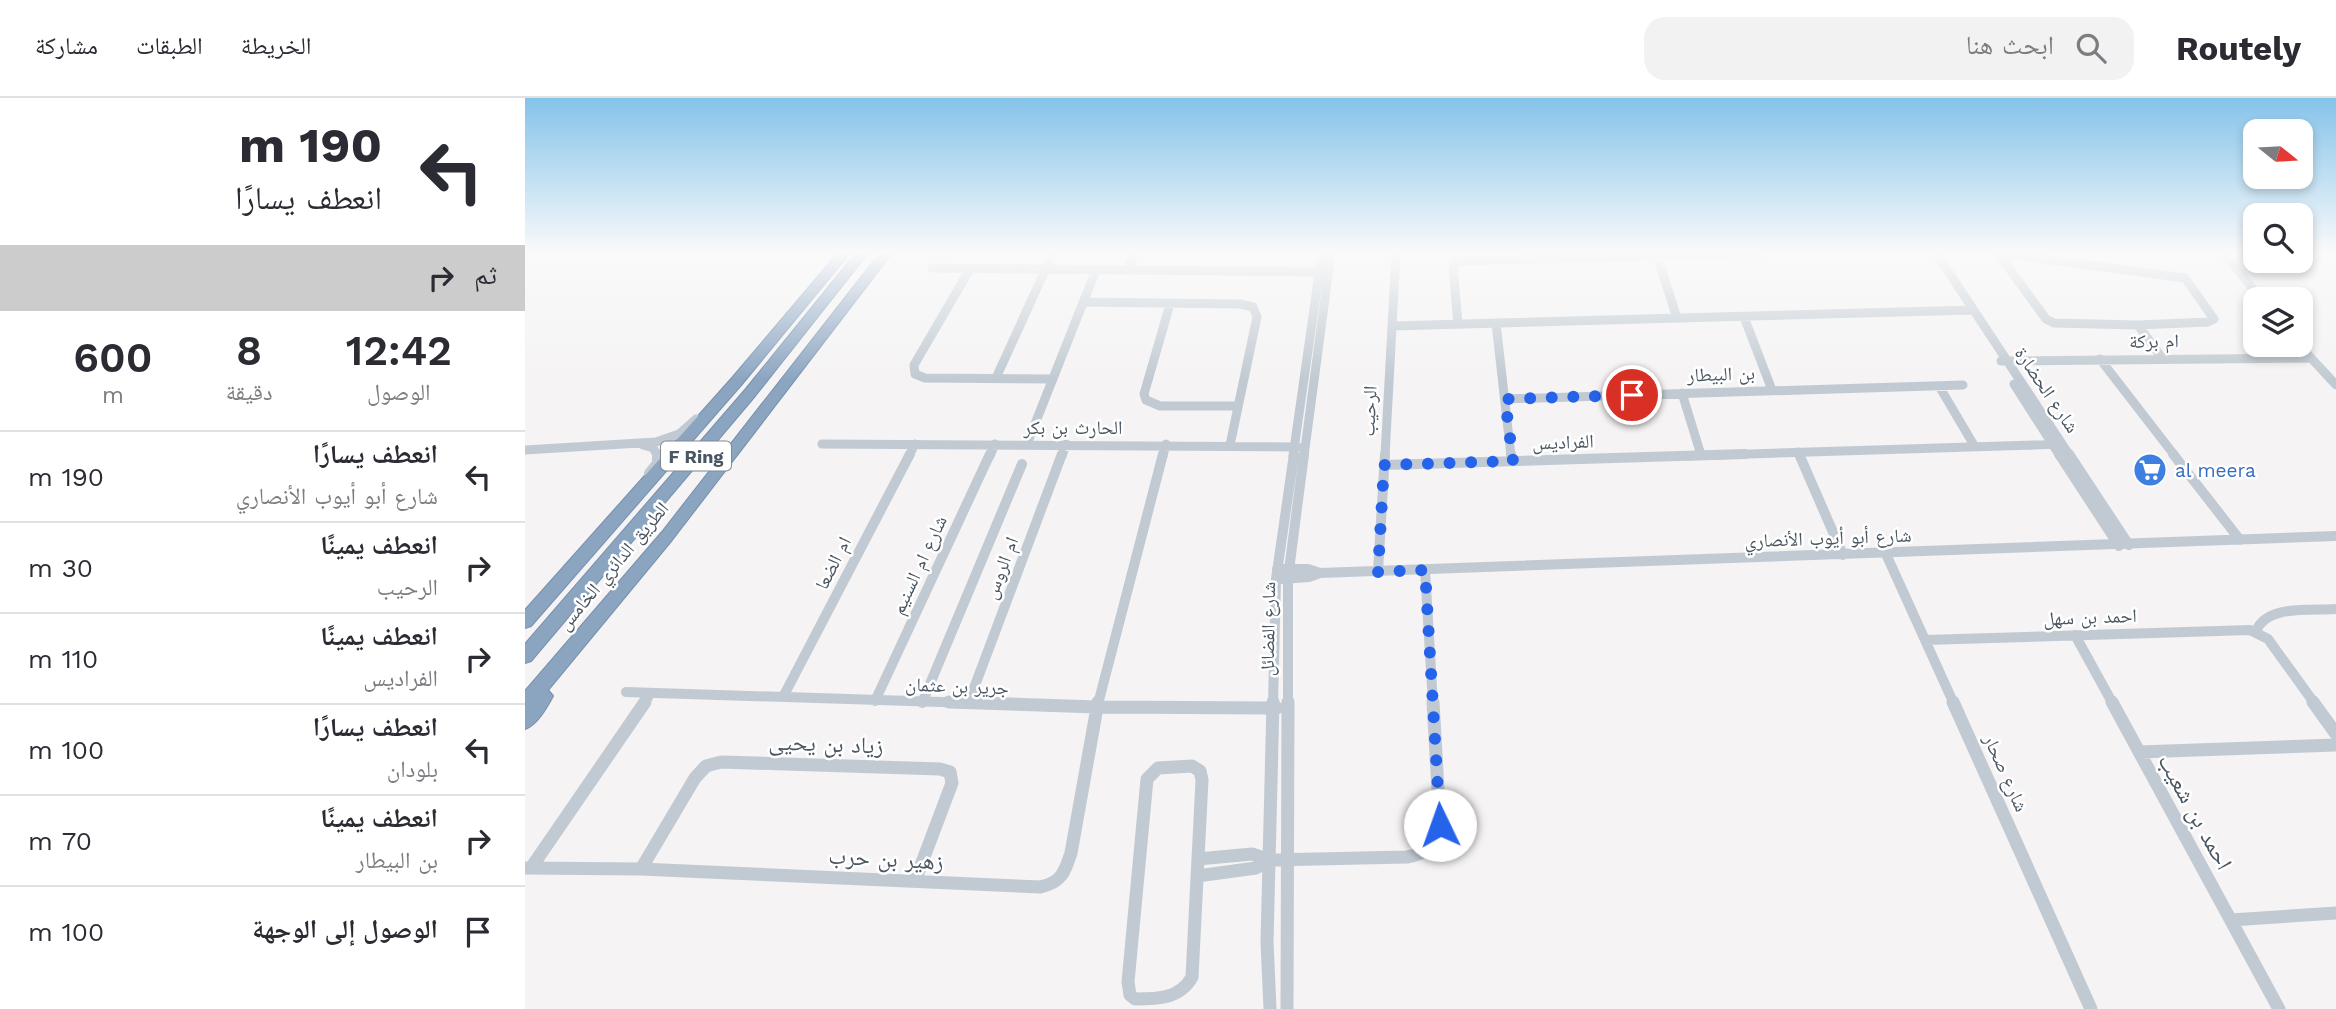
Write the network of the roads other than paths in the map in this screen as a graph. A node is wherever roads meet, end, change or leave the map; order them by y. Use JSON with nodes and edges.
{"nodes":[{"id":1,"x":808,"y":296,"type":"edge"},
{"id":2,"x":828,"y":296,"type":"edge"},
{"id":3,"x":856,"y":296,"type":"edge"},
{"id":4,"x":955,"y":296,"type":"edge"},
{"id":5,"x":1034,"y":296,"type":"edge"},
{"id":6,"x":1086,"y":296,"type":"edge"},
{"id":7,"x":1320,"y":296,"type":"edge"},
{"id":8,"x":1321,"y":296,"type":"edge"},
{"id":9,"x":1394,"y":296,"type":"edge"},
{"id":10,"x":1456,"y":296,"type":"edge"},
{"id":11,"x":1670,"y":296,"type":"edge"},
{"id":12,"x":1960,"y":296,"type":"edge"},
{"id":13,"x":1961,"y":296,"type":"edge"},
{"id":14,"x":2029,"y":296,"type":"edge"},
{"id":15,"x":2199,"y":296,"type":"edge"},
{"id":16,"x":1083,"y":302,"type":"junction"},
{"id":17,"x":1170,"y":304,"type":"junction"},
{"id":18,"x":1970,"y":310,"type":"junction"},
{"id":19,"x":1744,"y":317,"type":"junction"},
{"id":20,"x":1677,"y":318,"type":"junction"},
{"id":21,"x":1496,"y":323,"type":"junction"},
{"id":22,"x":1458,"y":324,"type":"junction"},
{"id":23,"x":2138,"y":325,"type":"junction"},
{"id":24,"x":1392,"y":326,"type":"junction"},
{"id":25,"x":2162,"y":358,"type":"junction"},
{"id":26,"x":2310,"y":358,"type":"joint"},
{"id":27,"x":2100,"y":359,"type":"junction"},
{"id":28,"x":2003,"y":361,"type":"junction"},
{"id":29,"x":996,"y":378,"type":"junction"},
{"id":30,"x":1053,"y":379,"type":"junction"},
{"id":31,"x":737,"y":381,"type":"junction"},
{"id":32,"x":1963,"y":385,"type":"dead end"},
{"id":33,"x":2336,"y":385,"type":"edge"},
{"id":34,"x":1939,"y":386,"type":"junction"},
{"id":35,"x":1772,"y":390,"type":"junction"},
{"id":36,"x":1682,"y":393,"type":"junction"},
{"id":37,"x":1505,"y":399,"type":"junction"},
{"id":38,"x":1237,"y":406,"type":"junction"},
{"id":39,"x":641,"y":444,"type":"junction"},
{"id":40,"x":822,"y":444,"type":"dead end"},
{"id":41,"x":915,"y":444,"type":"junction"},
{"id":42,"x":995,"y":444,"type":"junction"},
{"id":43,"x":1027,"y":444,"type":"junction"},
{"id":44,"x":1066,"y":444,"type":"junction"},
{"id":45,"x":1166,"y":444,"type":"junction"},
{"id":46,"x":1230,"y":444,"type":"junction"},
{"id":47,"x":2057,"y":444,"type":"junction"},
{"id":48,"x":1294,"y":445,"type":"junction"},
{"id":49,"x":1975,"y":447,"type":"junction"},
{"id":50,"x":525,"y":450,"type":"edge"},
{"id":51,"x":1798,"y":452,"type":"junction"},
{"id":52,"x":1701,"y":455,"type":"junction"},
{"id":53,"x":1513,"y":461,"type":"junction"},
{"id":54,"x":1023,"y":464,"type":"dead end"},
{"id":55,"x":1384,"y":465,"type":"junction"},
{"id":56,"x":1300,"y":473,"type":"junction"},
{"id":57,"x":667,"y":536,"type":"junction"},
{"id":58,"x":2336,"y":536,"type":"edge"},
{"id":59,"x":2240,"y":540,"type":"junction"},
{"id":60,"x":595,"y":542,"type":"junction"},
{"id":61,"x":2124,"y":546,"type":"junction"},
{"id":62,"x":1885,"y":554,"type":"junction"},
{"id":63,"x":1843,"y":555,"type":"junction"},
{"id":64,"x":1425,"y":570,"type":"junction"},
{"id":65,"x":1378,"y":572,"type":"junction"},
{"id":66,"x":1283,"y":574,"type":"junction"},
{"id":67,"x":2336,"y":609,"type":"edge"},
{"id":68,"x":525,"y":621,"type":"edge"},
{"id":69,"x":2256,"y":631,"type":"junction"},
{"id":70,"x":2075,"y":635,"type":"junction"},
{"id":71,"x":1925,"y":640,"type":"junction"},
{"id":72,"x":525,"y":656,"type":"edge"},
{"id":73,"x":625,"y":692,"type":"dead end"},
{"id":74,"x":651,"y":693,"type":"junction"},
{"id":75,"x":783,"y":697,"type":"junction"},
{"id":76,"x":875,"y":701,"type":"junction"},
{"id":77,"x":922,"y":703,"type":"junction"},
{"id":78,"x":525,"y":704,"type":"edge"},
{"id":79,"x":968,"y":704,"type":"junction"},
{"id":80,"x":1097,"y":708,"type":"junction"},
{"id":81,"x":1273,"y":708,"type":"junction"},
{"id":82,"x":1287,"y":708,"type":"junction"},
{"id":83,"x":525,"y":721,"type":"edge"},
{"id":84,"x":2336,"y":734,"type":"edge"},
{"id":85,"x":2336,"y":745,"type":"edge"},
{"id":86,"x":2139,"y":752,"type":"junction"},
{"id":87,"x":1198,"y":859,"type":"junction"},
{"id":88,"x":1269,"y":860,"type":"junction"},
{"id":89,"x":1286,"y":860,"type":"junction"},
{"id":90,"x":528,"y":868,"type":"edge"},
{"id":91,"x":641,"y":869,"type":"junction"},
{"id":92,"x":1197,"y":876,"type":"junction"},
{"id":93,"x":915,"y":881,"type":"junction"},
{"id":94,"x":2336,"y":913,"type":"edge"},
{"id":95,"x":2231,"y":920,"type":"junction"},
{"id":96,"x":1267,"y":948,"type":"junction"},
{"id":97,"x":1286,"y":952,"type":"junction"},
{"id":98,"x":1270,"y":1009,"type":"edge"},
{"id":99,"x":1287,"y":1009,"type":"edge"},
{"id":100,"x":2091,"y":1009,"type":"edge"},
{"id":101,"x":2279,"y":1009,"type":"edge"}],
"edges":[{"from":1,"to":31,"type":"highway"},
{"from":2,"to":72,"type":"highway","name":"الطريق الدائري الخامس","number":"F Ring"},
{"from":3,"to":57,"type":"highway","name":"الطريق الدائري الخامس","number":"F Ring"},
{"from":4,"to":29,"type":"street"},
{"from":5,"to":29,"type":"street"},
{"from":6,"to":16,"type":"street"},
{"from":7,"to":48,"type":"street"},
{"from":8,"to":56,"type":"street","name":"شارع الفضائل"},
{"from":9,"to":24,"type":"street","name":"الرحيب"},
{"from":10,"to":22,"type":"street"},
{"from":11,"to":20,"type":"street"},
{"from":12,"to":18,"type":"street","name":"شارع الحضارة"},
{"from":13,"to":18,"type":"street","name":"شارع الحضارة"},
{"from":14,"to":23,"type":"street"},
{"from":15,"to":23,"type":"street"},
{"from":16,"to":17,"type":"street"},
{"from":16,"to":30,"type":"street"},
{"from":17,"to":38,"type":"street"},
{"from":17,"to":38,"type":"street"},
{"from":18,"to":19,"type":"street"},
{"from":18,"to":28,"type":"street","name":"شارع الحضارة"},
{"from":19,"to":20,"type":"street"},
{"from":19,"to":35,"type":"street"},
{"from":20,"to":21,"type":"street"},
{"from":21,"to":22,"type":"street"},
{"from":21,"to":37,"type":"street"},
{"from":22,"to":24,"type":"street"},
{"from":23,"to":25,"type":"street"},
{"from":24,"to":55,"type":"street","name":"الرحيب"},
{"from":25,"to":26,"type":"street","name":"ام بركة"},
{"from":25,"to":27,"type":"street","name":"ام بركة"},
{"from":26,"to":33,"type":"street"},
{"from":27,"to":28,"type":"street","name":"ام بركة"},
{"from":27,"to":59,"type":"street"},
{"from":28,"to":47,"type":"street","name":"شارع الحضارة"},
{"from":29,"to":30,"type":"street"},
{"from":30,"to":43,"type":"street"},
{"from":31,"to":39,"type":"street"},
{"from":31,"to":60,"type":"highway"},
{"from":32,"to":34,"type":"street","name":"بن البيطار"},
{"from":34,"to":35,"type":"street","name":"بن البيطار"},
{"from":34,"to":49,"type":"street"},
{"from":35,"to":36,"type":"street","name":"بن البيطار"},
{"from":36,"to":37,"type":"street","name":"بن البيطار"},
{"from":36,"to":52,"type":"street"},
{"from":37,"to":53,"type":"street"},
{"from":38,"to":46,"type":"street"},
{"from":39,"to":50,"type":"street"},
{"from":39,"to":60,"type":"street"},
{"from":40,"to":41,"type":"street","name":"الحارث بن بكر"},
{"from":41,"to":42,"type":"street","name":"الحارث بن بكر"},
{"from":41,"to":75,"type":"street","name":"ام الضعا"},
{"from":42,"to":43,"type":"street","name":"الحارث بن بكر"},
{"from":42,"to":76,"type":"street","name":"شارع ام السنيم"},
{"from":43,"to":44,"type":"street","name":"الحارث بن بكر"},
{"from":44,"to":45,"type":"street","name":"الحارث بن بكر"},
{"from":44,"to":79,"type":"street","name":"ام الروس"},
{"from":45,"to":46,"type":"street","name":"الحارث بن بكر"},
{"from":45,"to":80,"type":"street"},
{"from":46,"to":48,"type":"street","name":"الحارث بن بكر"},
{"from":47,"to":49,"type":"street","name":"الفراديس"},
{"from":47,"to":61,"type":"street","name":"شارع الحضارة"},
{"from":48,"to":56,"type":"street"},
{"from":48,"to":66,"type":"street"},
{"from":49,"to":51,"type":"street","name":"الفراديس"},
{"from":51,"to":52,"type":"street","name":"الفراديس"},
{"from":51,"to":63,"type":"street"},
{"from":52,"to":53,"type":"street","name":"الفراديس"},
{"from":53,"to":55,"type":"street","name":"الفراديس"},
{"from":54,"to":77,"type":"street"},
{"from":55,"to":65,"type":"street","name":"الرحيب"},
{"from":56,"to":66,"type":"street","name":"شارع الفضائل"},
{"from":57,"to":78,"type":"highway","name":"الطريق الدائري الخامس","number":"F Ring"},
{"from":57,"to":83,"type":"highway"},
{"from":58,"to":59,"type":"street","name":"شارع أبو أيوب الأنصاري"},
{"from":59,"to":61,"type":"street","name":"شارع أبو أيوب الأنصاري"},
{"from":60,"to":68,"type":"highway"},
{"from":61,"to":62,"type":"street","name":"شارع أبو أيوب الأنصاري"},
{"from":62,"to":63,"type":"street","name":"شارع أبو أيوب الأنصاري"},
{"from":62,"to":71,"type":"street","name":"شارع صحار"},
{"from":63,"to":64,"type":"street","name":"شارع أبو أيوب الأنصاري"},
{"from":64,"to":65,"type":"street","name":"شارع أبو أيوب الأنصاري"},
{"from":64,"to":89,"type":"street"},
{"from":65,"to":66,"type":"street","name":"شارع أبو أيوب الأنصاري"},
{"from":66,"to":81,"type":"street"},
{"from":66,"to":82,"type":"street","name":"شارع الفضائل"},
{"from":67,"to":69,"type":"street"},
{"from":69,"to":70,"type":"street","name":"احمد بن سهل"},
{"from":69,"to":84,"type":"street"},
{"from":70,"to":71,"type":"street","name":"احمد بن سهل"},
{"from":70,"to":86,"type":"street","name":"احمد بن شعيب"},
{"from":71,"to":100,"type":"street","name":"شارع صحار"},
{"from":73,"to":74,"type":"street","name":"جرير بن عثمان"},
{"from":74,"to":75,"type":"street","name":"جرير بن عثمان"},
{"from":74,"to":90,"type":"street","name":"زهير بن حرب"},
{"from":75,"to":76,"type":"street","name":"جرير بن عثمان"},
{"from":76,"to":77,"type":"street","name":"جرير بن عثمان"},
{"from":77,"to":79,"type":"street","name":"جرير بن عثمان"},
{"from":79,"to":80,"type":"street","name":"جرير بن عثمان"},
{"from":80,"to":81,"type":"street","name":"جرير بن عثمان"},
{"from":80,"to":93,"type":"street","name":"زهير بن حرب"},
{"from":81,"to":82,"type":"street","name":"جرير بن عثمان"},
{"from":81,"to":88,"type":"street"},
{"from":82,"to":89,"type":"street","name":"شارع الفضائل"},
{"from":85,"to":86,"type":"street"},
{"from":86,"to":95,"type":"street","name":"احمد بن شعيب"},
{"from":87,"to":88,"type":"street"},
{"from":87,"to":92,"type":"street"},
{"from":87,"to":92,"type":"street"},
{"from":88,"to":89,"type":"street"},
{"from":88,"to":92,"type":"street"},
{"from":88,"to":96,"type":"street"},
{"from":89,"to":97,"type":"street","name":"شارع الفضائل"},
{"from":90,"to":91,"type":"street","name":"زهير بن حرب"},
{"from":91,"to":93,"type":"street","name":"زهير بن حرب"},
{"from":91,"to":93,"type":"street","name":"زياد بن يحيى"},
{"from":94,"to":95,"type":"street"},
{"from":95,"to":101,"type":"street","name":"احمد بن شعيب"},
{"from":96,"to":97,"type":"street"},
{"from":96,"to":98,"type":"street"},
{"from":97,"to":99,"type":"street","name":"شارع الفضائل"}]}
